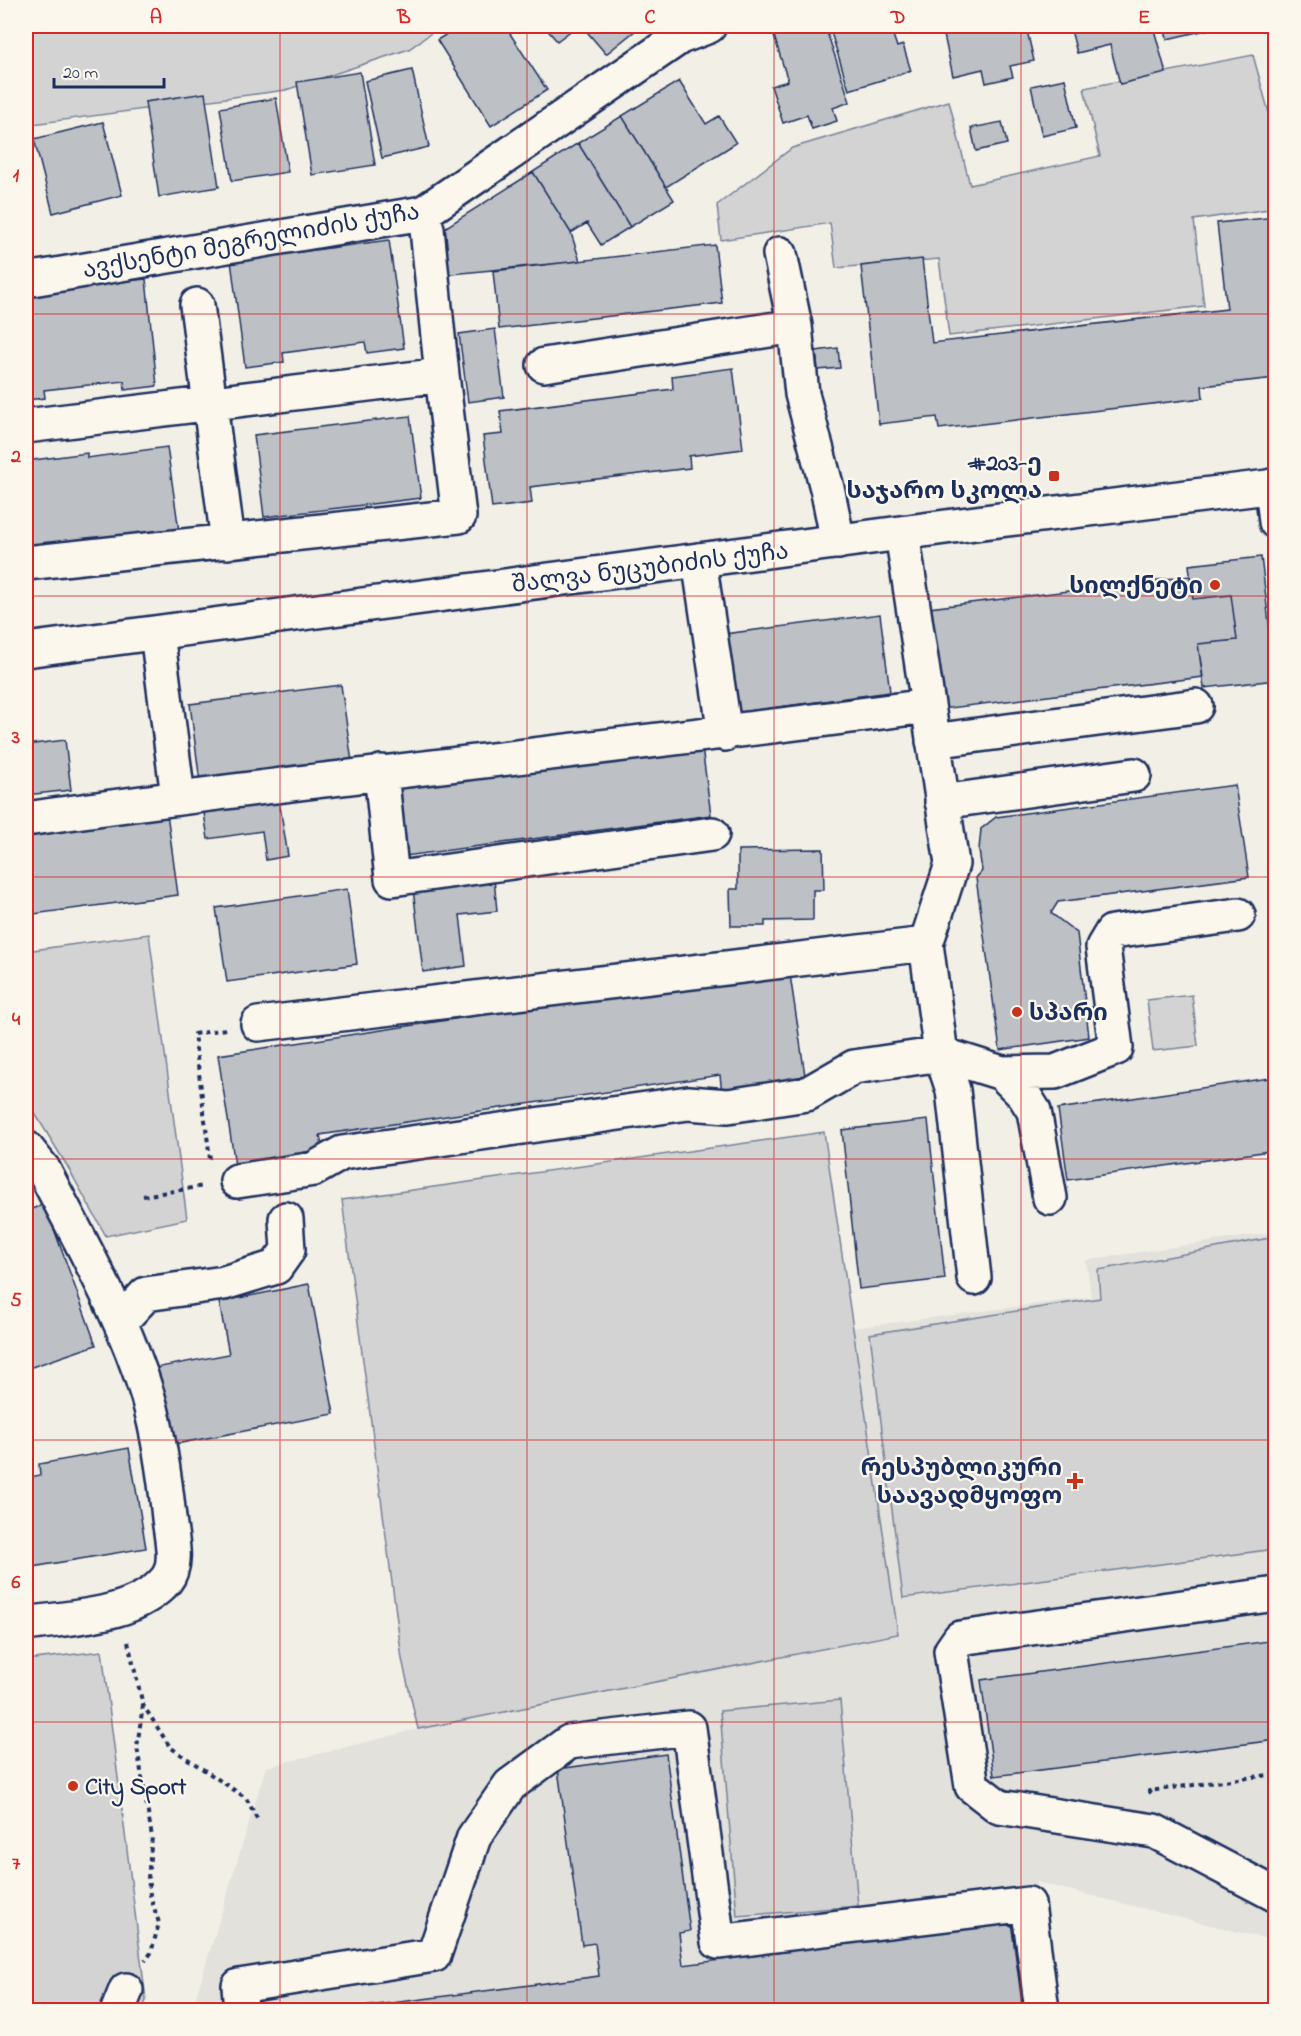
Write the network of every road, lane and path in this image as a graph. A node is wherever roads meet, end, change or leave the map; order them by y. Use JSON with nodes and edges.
{"nodes":[{"id":1,"x":709,"y":26,"type":"edge"},
{"id":2,"x":423,"y":213,"type":"junction"},
{"id":3,"x":780,"y":254,"type":"dead end"},
{"id":4,"x":26,"y":280,"type":"edge"},
{"id":5,"x":197,"y":305,"type":"dead end"},
{"id":6,"x":795,"y":326,"type":"junction"},
{"id":7,"x":544,"y":365,"type":"dead end"},
{"id":8,"x":442,"y":375,"type":"junction"},
{"id":9,"x":210,"y":403,"type":"junction"},
{"id":10,"x":26,"y":426,"type":"edge"},
{"id":11,"x":1274,"y":486,"type":"edge"},
{"id":12,"x":1275,"y":522,"type":"edge"},
{"id":13,"x":902,"y":533,"type":"junction"},
{"id":14,"x":228,"y":542,"type":"junction"},
{"id":15,"x":838,"y":542,"type":"junction"},
{"id":16,"x":699,"y":560,"type":"junction"},
{"id":17,"x":26,"y":563,"type":"edge"},
{"id":18,"x":157,"y":633,"type":"junction"},
{"id":19,"x":26,"y":650,"type":"edge"},
{"id":20,"x":927,"y":706,"type":"junction"},
{"id":21,"x":1196,"y":706,"type":"dead end"},
{"id":22,"x":725,"y":734,"type":"junction"},
{"id":23,"x":933,"y":741,"type":"junction"},
{"id":24,"x":381,"y":772,"type":"junction"},
{"id":25,"x":1134,"y":775,"type":"dead end"},
{"id":26,"x":178,"y":797,"type":"junction"},
{"id":27,"x":942,"y":802,"type":"junction"},
{"id":28,"x":26,"y":819,"type":"edge"},
{"id":29,"x":712,"y":834,"type":"dead end"},
{"id":30,"x":1238,"y":915,"type":"dead end"},
{"id":31,"x":926,"y":944,"type":"junction"},
{"id":32,"x":258,"y":1024,"type":"joint"},
{"id":33,"x":941,"y":1054,"type":"junction"},
{"id":34,"x":1002,"y":1073,"type":"junction"},
{"id":35,"x":26,"y":1148,"type":"edge"},
{"id":36,"x":225,"y":1183,"type":"junction"},
{"id":37,"x":143,"y":1196,"type":"dead end"},
{"id":38,"x":1050,"y":1198,"type":"dead end"},
{"id":39,"x":286,"y":1219,"type":"dead end"},
{"id":40,"x":974,"y":1278,"type":"dead end"},
{"id":41,"x":120,"y":1322,"type":"junction"},
{"id":42,"x":1275,"y":1594,"type":"edge"},
{"id":43,"x":120,"y":1609,"type":"junction"},
{"id":44,"x":26,"y":1624,"type":"edge"},
{"id":45,"x":143,"y":1705,"type":"junction"},
{"id":46,"x":1275,"y":1774,"type":"edge"},
{"id":47,"x":259,"y":1822,"type":"dead end"},
{"id":48,"x":1154,"y":1831,"type":"junction"},
{"id":49,"x":1275,"y":1895,"type":"edge"},
{"id":50,"x":122,"y":2000,"type":"edge"},
{"id":51,"x":241,"y":2010,"type":"edge"},
{"id":52,"x":1042,"y":2010,"type":"edge"}],
"edges":[{"from":1,"to":2,"type":"street","name":"ავქსენტი მეგრელიძის ქუჩა"},
{"from":2,"to":4,"type":"street","name":"ავქსენტი მეგრელიძის ქუჩა"},
{"from":2,"to":8,"type":"street"},
{"from":3,"to":6,"type":"street"},
{"from":5,"to":9,"type":"street"},
{"from":6,"to":7,"type":"street"},
{"from":6,"to":15,"type":"street"},
{"from":8,"to":9,"type":"street"},
{"from":8,"to":14,"type":"street"},
{"from":9,"to":10,"type":"street"},
{"from":9,"to":14,"type":"street"},
{"from":11,"to":12,"type":"street"},
{"from":11,"to":13,"type":"street","name":"შალვა ნუცუბიძის ქუჩა"},
{"from":13,"to":15,"type":"street","name":"შალვა ნუცუბიძის ქუჩა"},
{"from":13,"to":20,"type":"street"},
{"from":14,"to":17,"type":"street"},
{"from":15,"to":16,"type":"street","name":"შალვა ნუცუბიძის ქუჩა"},
{"from":16,"to":18,"type":"street","name":"შალვა ნუცუბიძის ქუჩა"},
{"from":16,"to":22,"type":"street"},
{"from":18,"to":19,"type":"street","name":"შალვა ნუცუბიძის ქუჩა"},
{"from":18,"to":26,"type":"street"},
{"from":20,"to":22,"type":"street"},
{"from":20,"to":23,"type":"street"},
{"from":21,"to":23,"type":"street"},
{"from":22,"to":24,"type":"street"},
{"from":23,"to":27,"type":"street"},
{"from":24,"to":26,"type":"street"},
{"from":24,"to":29,"type":"street"},
{"from":25,"to":27,"type":"street"},
{"from":26,"to":28,"type":"street"},
{"from":27,"to":31,"type":"street"},
{"from":30,"to":34,"type":"street"},
{"from":31,"to":32,"type":"street"},
{"from":31,"to":33,"type":"street"},
{"from":32,"to":36,"type":"path"},
{"from":33,"to":34,"type":"street"},
{"from":33,"to":36,"type":"street"},
{"from":33,"to":40,"type":"street"},
{"from":34,"to":38,"type":"street"},
{"from":35,"to":41,"type":"street"},
{"from":36,"to":37,"type":"path"},
{"from":39,"to":41,"type":"street"},
{"from":41,"to":43,"type":"street"},
{"from":42,"to":48,"type":"street"},
{"from":43,"to":44,"type":"street"},
{"from":43,"to":45,"type":"path"},
{"from":45,"to":47,"type":"path"},
{"from":45,"to":50,"type":"path"},
{"from":46,"to":48,"type":"path"},
{"from":48,"to":49,"type":"street"},
{"from":51,"to":52,"type":"street"}]}
